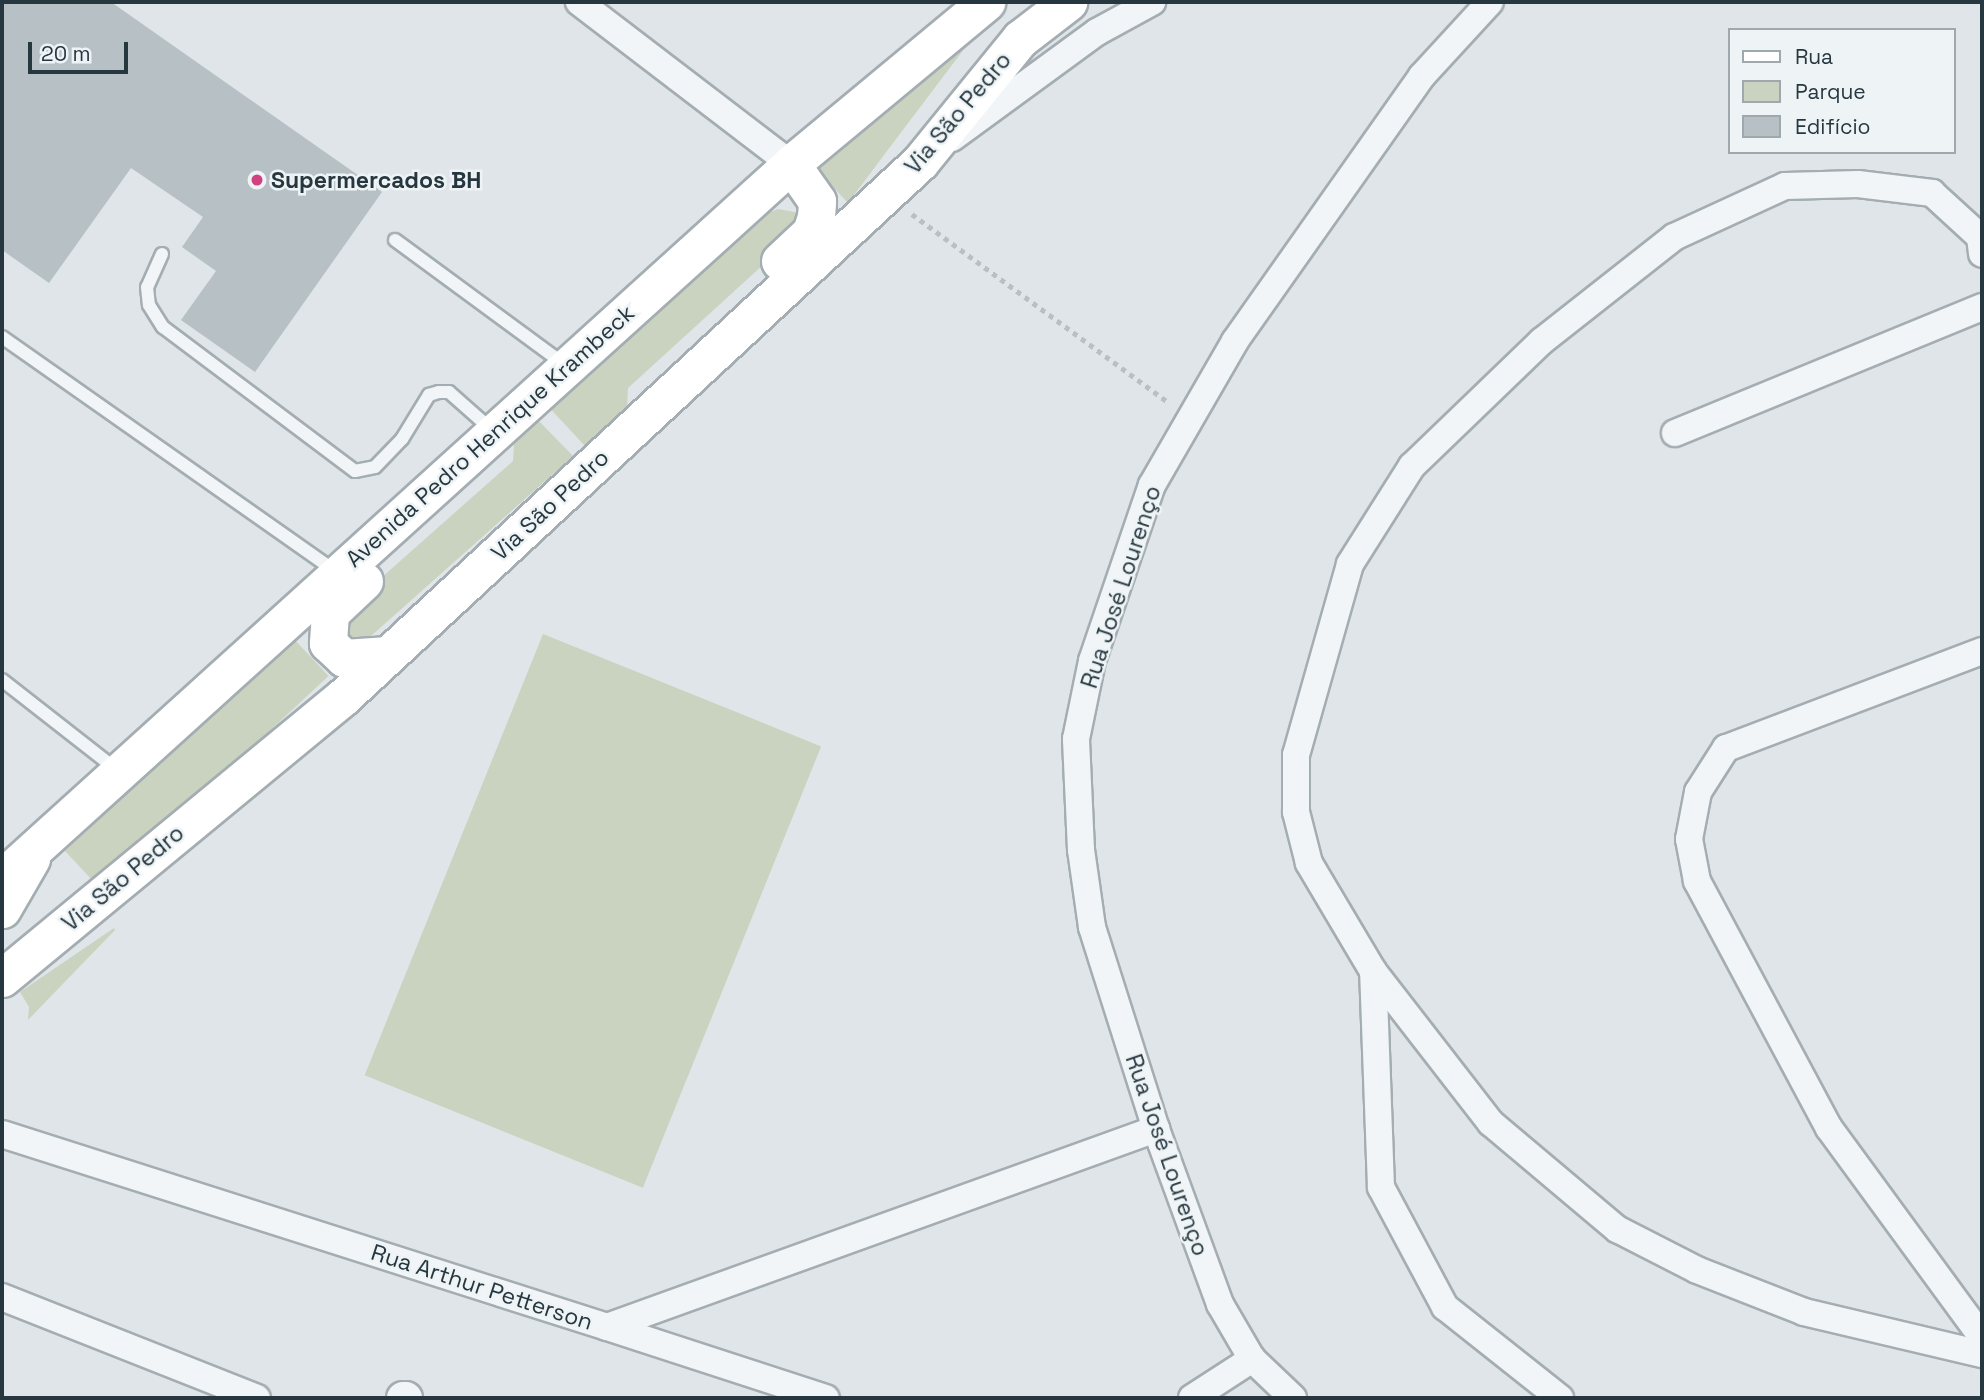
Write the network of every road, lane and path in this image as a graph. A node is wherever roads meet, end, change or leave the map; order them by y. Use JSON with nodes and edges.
{"nodes":[{"id":1,"x":579,"y":2,"type":"edge"},
{"id":2,"x":986,"y":2,"type":"edge"},
{"id":3,"x":1068,"y":2,"type":"edge"},
{"id":4,"x":1152,"y":2,"type":"edge"},
{"id":5,"x":1490,"y":2,"type":"edge"},
{"id":6,"x":920,"y":162,"type":"junction"},
{"id":7,"x":791,"y":164,"type":"junction"},
{"id":8,"x":885,"y":195,"type":"junction"},
{"id":9,"x":395,"y":240,"type":"dead end"},
{"id":10,"x":162,"y":254,"type":"dead end"},
{"id":11,"x":1982,"y":254,"type":"edge"},
{"id":12,"x":1982,"y":307,"type":"edge"},
{"id":13,"x":2,"y":337,"type":"edge"},
{"id":14,"x":567,"y":367,"type":"junction"},
{"id":15,"x":644,"y":418,"type":"junction"},
{"id":16,"x":1191,"y":419,"type":"junction"},
{"id":17,"x":495,"y":433,"type":"junction"},
{"id":18,"x":1675,"y":433,"type":"dead end"},
{"id":19,"x":338,"y":574,"type":"junction"},
{"id":20,"x":1982,"y":651,"type":"edge"},
{"id":21,"x":387,"y":655,"type":"junction"},
{"id":22,"x":2,"y":680,"type":"edge"},
{"id":23,"x":119,"y":771,"type":"junction"},
{"id":24,"x":38,"y":846,"type":"junction"},
{"id":25,"x":2,"y":878,"type":"edge"},
{"id":26,"x":2,"y":909,"type":"edge"},
{"id":27,"x":1373,"y":971,"type":"junction"},
{"id":28,"x":2,"y":978,"type":"edge"},
{"id":29,"x":1156,"y":1129,"type":"junction"},
{"id":30,"x":2,"y":1134,"type":"edge"},
{"id":31,"x":2,"y":1297,"type":"edge"},
{"id":32,"x":607,"y":1327,"type":"junction"},
{"id":33,"x":1982,"y":1337,"type":"edge"},
{"id":34,"x":1982,"y":1354,"type":"edge"},
{"id":35,"x":1252,"y":1359,"type":"junction"},
{"id":36,"x":257,"y":1398,"type":"edge"},
{"id":37,"x":826,"y":1398,"type":"edge"},
{"id":38,"x":1192,"y":1398,"type":"edge"},
{"id":39,"x":1293,"y":1398,"type":"edge"},
{"id":40,"x":1560,"y":1398,"type":"edge"}],
"edges":[{"from":1,"to":7,"type":"street"},
{"from":2,"to":7,"type":"main road","name":"Avenida Pedro Henrique Krambeck"},
{"from":3,"to":6,"type":"main road","name":"Via São Pedro"},
{"from":4,"to":6,"type":"street"},
{"from":5,"to":16,"type":"street","name":"Rua José Lourenço"},
{"from":6,"to":8,"type":"main road","name":"Via São Pedro"},
{"from":7,"to":14,"type":"main road","name":"Avenida Pedro Henrique Krambeck"},
{"from":7,"to":15,"type":"main road"},
{"from":8,"to":15,"type":"main road","name":"Via São Pedro"},
{"from":8,"to":16,"type":"path"},
{"from":9,"to":14,"type":"lane"},
{"from":10,"to":17,"type":"lane"},
{"from":11,"to":27,"type":"street"},
{"from":12,"to":18,"type":"street"},
{"from":13,"to":19,"type":"lane"},
{"from":14,"to":17,"type":"main road","name":"Avenida Pedro Henrique Krambeck"},
{"from":15,"to":21,"type":"main road","name":"Via São Pedro"},
{"from":16,"to":29,"type":"street","name":"Rua José Lourenço"},
{"from":17,"to":19,"type":"main road","name":"Avenida Pedro Henrique Krambeck"},
{"from":17,"to":21,"type":"main road"},
{"from":19,"to":23,"type":"main road","name":"Avenida Pedro Henrique Krambeck"},
{"from":20,"to":33,"type":"street"},
{"from":21,"to":28,"type":"main road","name":"Via São Pedro"},
{"from":22,"to":23,"type":"lane"},
{"from":23,"to":24,"type":"main road","name":"Avenida Pedro Henrique Krambeck"},
{"from":24,"to":25,"type":"main road","name":"Avenida Pedro Henrique Krambeck"},
{"from":24,"to":26,"type":"main road"},
{"from":27,"to":34,"type":"street"},
{"from":27,"to":40,"type":"street"},
{"from":29,"to":32,"type":"street","name":"Rua Arthur Petterson"},
{"from":29,"to":35,"type":"street","name":"Rua José Lourenço"},
{"from":30,"to":32,"type":"street","name":"Rua Arthur Petterson"},
{"from":31,"to":36,"type":"street"},
{"from":32,"to":37,"type":"street"},
{"from":35,"to":38,"type":"street"},
{"from":35,"to":39,"type":"street","name":"Rua José Lourenço"}]}
